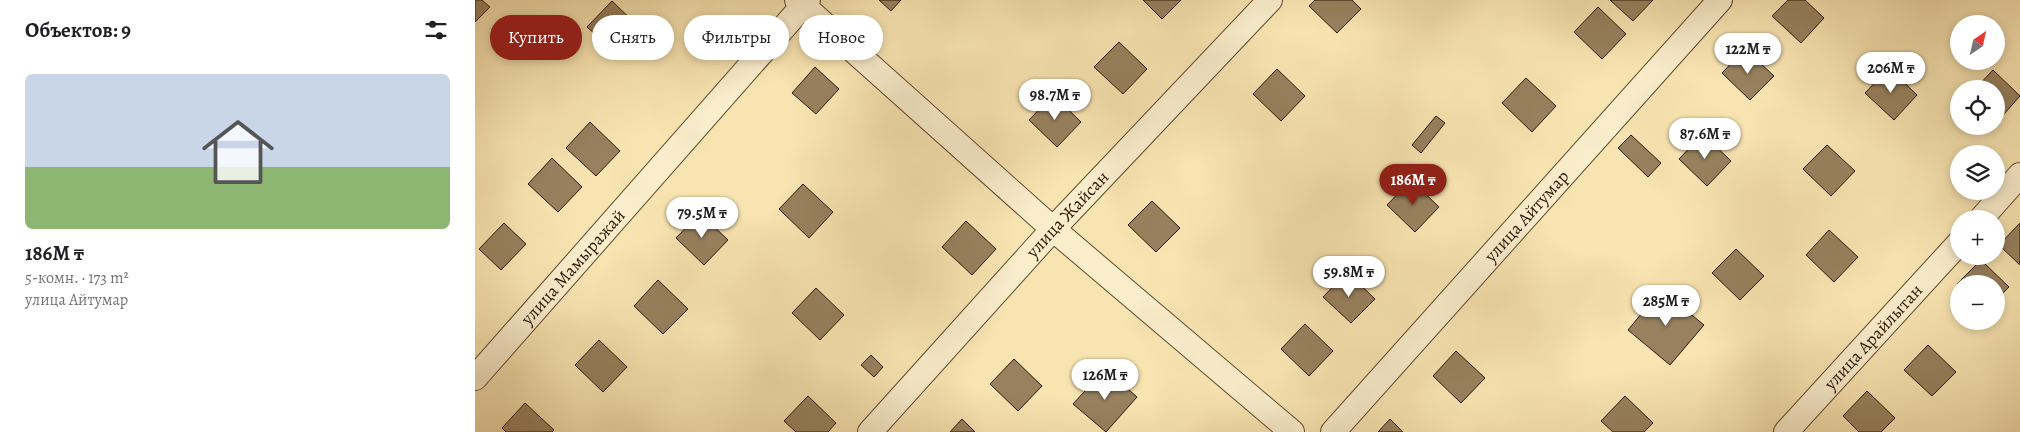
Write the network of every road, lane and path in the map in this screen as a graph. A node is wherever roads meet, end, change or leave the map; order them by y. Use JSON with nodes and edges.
{"nodes":[{"id":1,"x":1269,"y":0,"type":"edge"},
{"id":2,"x":1720,"y":0,"type":"edge"},
{"id":3,"x":803,"y":2,"type":"edge"},
{"id":4,"x":2020,"y":176,"type":"edge"},
{"id":5,"x":1989,"y":210,"type":"edge"},
{"id":6,"x":1053,"y":229,"type":"junction"},
{"id":7,"x":1950,"y":253,"type":"edge"},
{"id":8,"x":475,"y":378,"type":"edge"},
{"id":9,"x":870,"y":432,"type":"edge"},
{"id":10,"x":1292,"y":432,"type":"edge"},
{"id":11,"x":1333,"y":432,"type":"edge"},
{"id":12,"x":1787,"y":432,"type":"edge"}],
"edges":[{"from":1,"to":6,"type":"street","name":"улица Жайсан"},
{"from":2,"to":11,"type":"street","name":"улица Айтумар"},
{"from":3,"to":6,"type":"street"},
{"from":3,"to":8,"type":"street","name":"улица Мамыражай"},
{"from":4,"to":5,"type":"street"},
{"from":6,"to":9,"type":"street","name":"улица Жайсан"},
{"from":6,"to":10,"type":"street"},
{"from":7,"to":12,"type":"street","name":"улица Арайлытан"}]}
